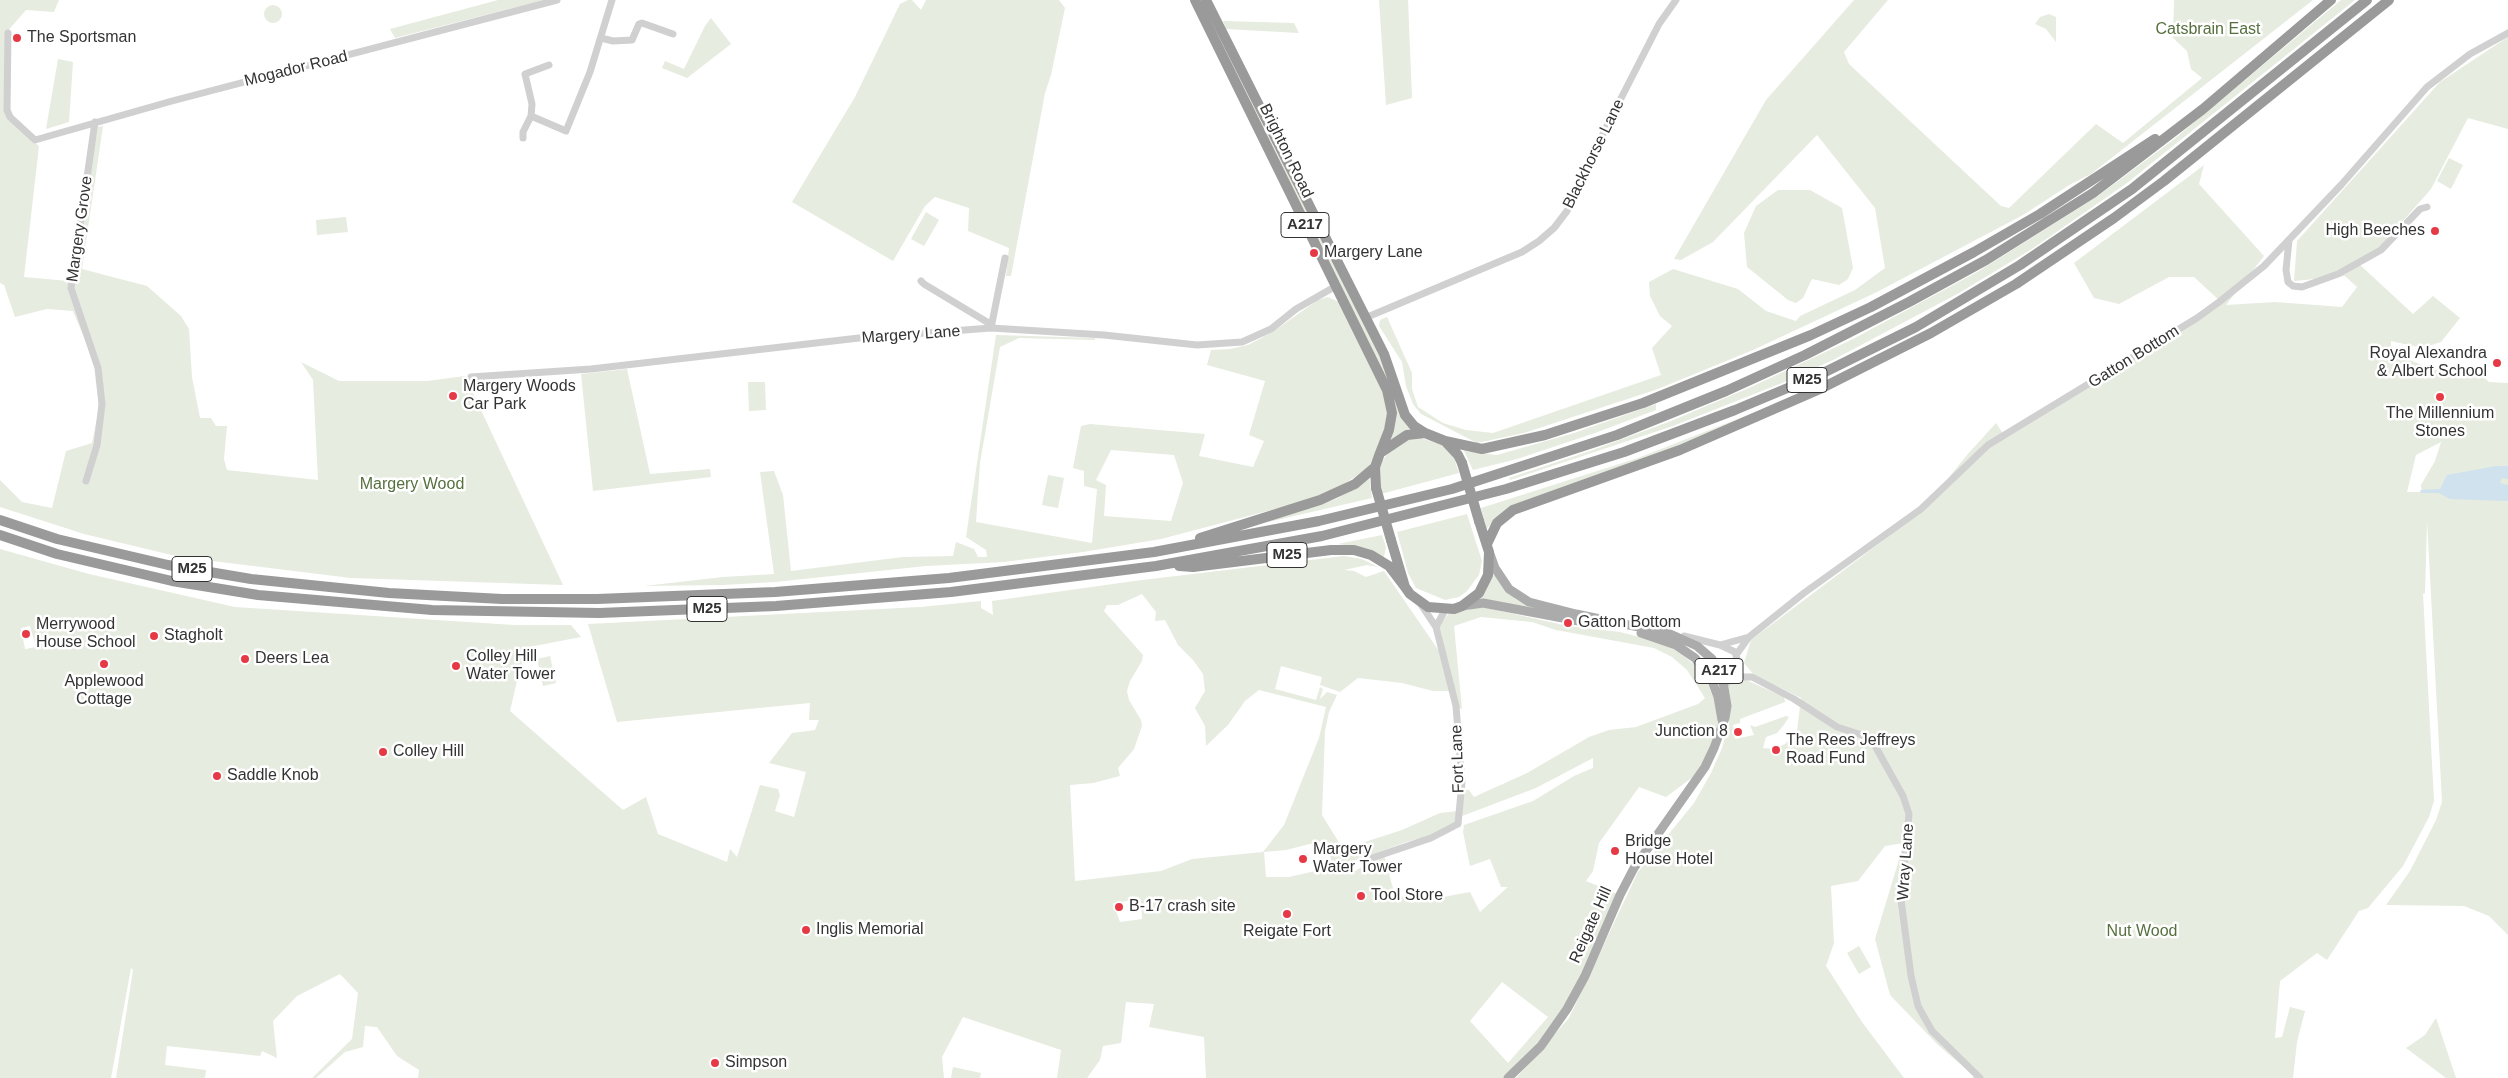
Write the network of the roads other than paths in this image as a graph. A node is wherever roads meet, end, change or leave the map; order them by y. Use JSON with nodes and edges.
{"nodes":[{"id":1,"x":557,"y":0,"type":"edge"},
{"id":2,"x":612,"y":0,"type":"edge"},
{"id":3,"x":1195,"y":0,"type":"edge"},
{"id":4,"x":1206,"y":0,"type":"edge"},
{"id":5,"x":1676,"y":0,"type":"edge"},
{"id":6,"x":2331,"y":0,"type":"edge"},
{"id":7,"x":2366,"y":0,"type":"edge"},
{"id":8,"x":2389,"y":0,"type":"edge"},
{"id":9,"x":8,"y":33,"type":"dead end"},
{"id":10,"x":2508,"y":33,"type":"edge"},
{"id":11,"x":673,"y":34,"type":"dead end"},
{"id":12,"x":601,"y":38,"type":"junction"},
{"id":13,"x":549,"y":65,"type":"dead end"},
{"id":14,"x":2203,"y":109,"type":"junction"},
{"id":15,"x":531,"y":116,"type":"junction"},
{"id":16,"x":95,"y":122,"type":"junction"},
{"id":17,"x":523,"y":138,"type":"dead end"},
{"id":18,"x":2428,"y":207,"type":"dead end"},
{"id":19,"x":2289,"y":240,"type":"junction"},
{"id":20,"x":1005,"y":258,"type":"dead end"},
{"id":21,"x":921,"y":281,"type":"dead end"},
{"id":22,"x":1336,"y":286,"type":"junction"},
{"id":23,"x":1365,"y":318,"type":"junction"},
{"id":24,"x":991,"y":328,"type":"junction"},
{"id":25,"x":471,"y":377,"type":"dead end"},
{"id":26,"x":1395,"y":383,"type":"junction"},
{"id":27,"x":1425,"y":433,"type":"junction"},
{"id":28,"x":1445,"y":441,"type":"junction"},
{"id":29,"x":1469,"y":447,"type":"junction"},
{"id":30,"x":1380,"y":453,"type":"junction"},
{"id":31,"x":1374,"y":467,"type":"junction"},
{"id":32,"x":86,"y":481,"type":"dead end"},
{"id":33,"x":0,"y":520,"type":"edge"},
{"id":34,"x":0,"y":535,"type":"edge"},
{"id":35,"x":1488,"y":548,"type":"junction"},
{"id":36,"x":1154,"y":552,"type":"junction"},
{"id":37,"x":1156,"y":566,"type":"junction"},
{"id":38,"x":1405,"y":587,"type":"junction"},
{"id":39,"x":1420,"y":602,"type":"junction"},
{"id":40,"x":1462,"y":606,"type":"junction"},
{"id":41,"x":1445,"y":610,"type":"junction"},
{"id":42,"x":1570,"y":612,"type":"junction"},
{"id":43,"x":1436,"y":627,"type":"junction"},
{"id":44,"x":1749,"y":637,"type":"junction"},
{"id":45,"x":1720,"y":644,"type":"junction"},
{"id":46,"x":1737,"y":659,"type":"junction"},
{"id":47,"x":1747,"y":676,"type":"junction"},
{"id":48,"x":1732,"y":677,"type":"junction"},
{"id":49,"x":1712,"y":681,"type":"junction"},
{"id":50,"x":1724,"y":684,"type":"junction"},
{"id":51,"x":1723,"y":725,"type":"junction"},
{"id":52,"x":1366,"y":860,"type":"dead end"},
{"id":53,"x":1508,"y":1078,"type":"edge"},
{"id":54,"x":1980,"y":1078,"type":"edge"}],
"edges":[{"from":1,"to":16,"type":"street","name":"Mogador Road"},
{"from":2,"to":12,"type":"street"},
{"from":3,"to":22,"type":"highway","name":"Brighton Road","number":"A217"},
{"from":4,"to":23,"type":"highway","name":"Brighton Road","number":"A217"},
{"from":5,"to":23,"type":"street","name":"Blackhorse Lane"},
{"from":6,"to":14,"type":"highway","number":"M25"},
{"from":7,"to":37,"type":"highway","number":"M25"},
{"from":8,"to":35,"type":"highway","number":"M25"},
{"from":9,"to":16,"type":"street","name":"Mogador Road"},
{"from":10,"to":19,"type":"street","name":"Gatton Bottom"},
{"from":11,"to":12,"type":"street"},
{"from":12,"to":15,"type":"street"},
{"from":13,"to":15,"type":"street"},
{"from":14,"to":29,"type":"highway","number":"M25"},
{"from":14,"to":36,"type":"highway","number":"M25"},
{"from":15,"to":17,"type":"street"},
{"from":16,"to":32,"type":"street","name":"Margery Grove"},
{"from":18,"to":19,"type":"street"},
{"from":19,"to":44,"type":"street","name":"Gatton Bottom"},
{"from":20,"to":24,"type":"street"},
{"from":21,"to":24,"type":"street"},
{"from":22,"to":24,"type":"street","name":"Margery Lane"},
{"from":22,"to":30,"type":"highway","name":"Brighton Road","number":"A217"},
{"from":23,"to":26,"type":"highway","name":"Brighton Road","number":"A217"},
{"from":24,"to":25,"type":"street","name":"Margery Lane"},
{"from":26,"to":27,"type":"highway","name":"Brighton Road","number":"A217"},
{"from":26,"to":29,"type":"highway","number":"M25"},
{"from":27,"to":28,"type":"highway"},
{"from":27,"to":30,"type":"highway"},
{"from":28,"to":29,"type":"highway","number":"M25"},
{"from":28,"to":35,"type":"highway","bridge":true},
{"from":30,"to":31,"type":"highway","name":"Brighton Road"},
{"from":31,"to":36,"type":"highway","number":"M25"},
{"from":31,"to":38,"type":"highway","bridge":true},
{"from":33,"to":36,"type":"highway","number":"M25"},
{"from":34,"to":37,"type":"highway","number":"M25"},
{"from":35,"to":40,"type":"highway"},
{"from":35,"to":42,"type":"main road","name":"Reigate Hill","number":"A217"},
{"from":37,"to":38,"type":"highway","number":"M25"},
{"from":38,"to":39,"type":"highway"},
{"from":39,"to":41,"type":"highway"},
{"from":39,"to":43,"type":"street","name":"Fort Lane"},
{"from":40,"to":41,"type":"highway"},
{"from":40,"to":49,"type":"main road","number":"A217"},
{"from":41,"to":43,"type":"street"},
{"from":42,"to":45,"type":"street"},
{"from":42,"to":50,"type":"main road","name":"Reigate Hill","number":"A217"},
{"from":43,"to":52,"type":"street","name":"Fort Lane"},
{"from":44,"to":45,"type":"street"},
{"from":44,"to":46,"type":"street","name":"Gatton Bottom"},
{"from":45,"to":46,"type":"street"},
{"from":46,"to":47,"type":"street"},
{"from":46,"to":48,"type":"street","name":"Gatton Bottom"},
{"from":47,"to":48,"type":"street","name":"Wray Lane"},
{"from":47,"to":54,"type":"street","name":"Wray Lane"},
{"from":48,"to":50,"type":"street","name":"Gatton Bottom"},
{"from":49,"to":50,"type":"street"},
{"from":49,"to":51,"type":"main road","number":"A217"},
{"from":50,"to":51,"type":"main road","name":"Reigate Hill","number":"A217"},
{"from":51,"to":53,"type":"main road","name":"Reigate Hill","number":"A217"}]}
